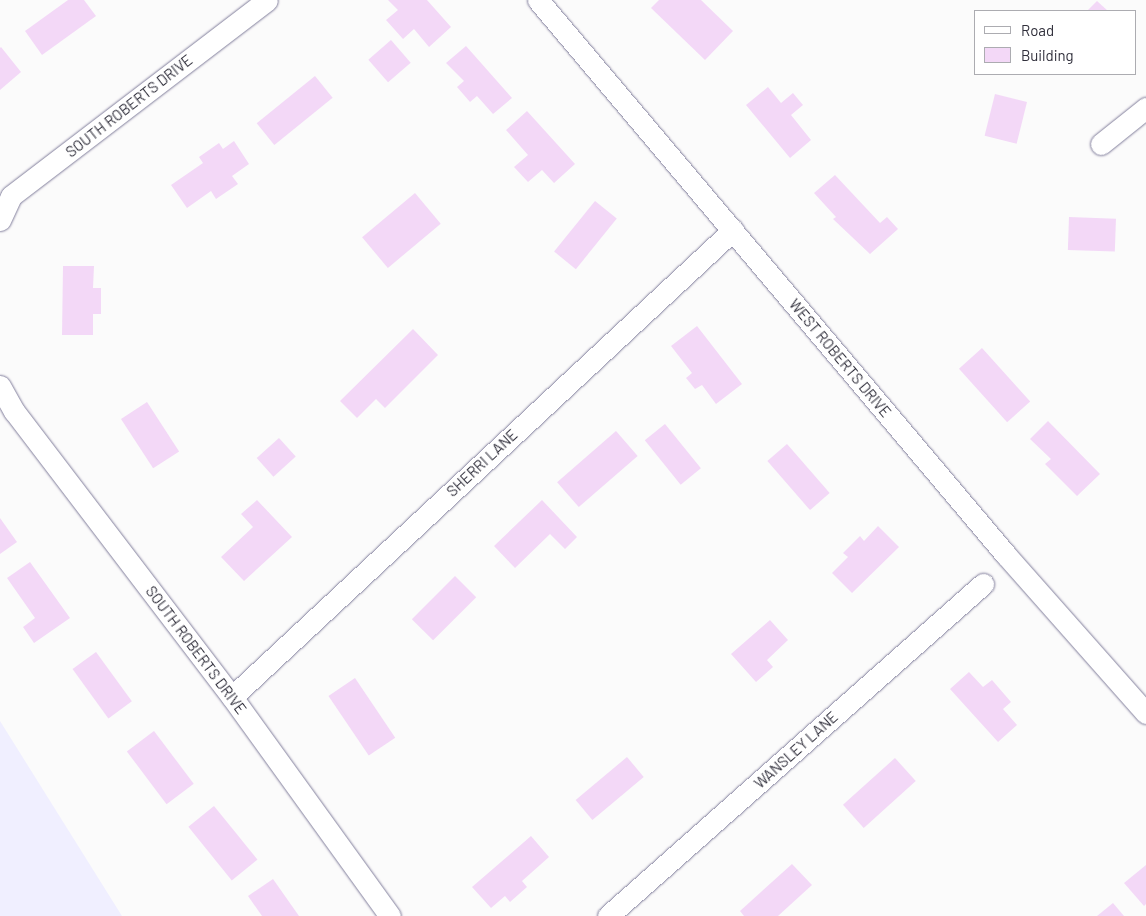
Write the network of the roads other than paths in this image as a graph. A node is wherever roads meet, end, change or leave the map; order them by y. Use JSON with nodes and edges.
{"nodes":[{"id":1,"x":267,"y":0,"type":"edge"},
{"id":2,"x":538,"y":0,"type":"edge"},
{"id":3,"x":1146,"y":108,"type":"edge"},
{"id":4,"x":1101,"y":144,"type":"dead end"},
{"id":5,"x":0,"y":220,"type":"edge"},
{"id":6,"x":732,"y":230,"type":"junction"},
{"id":7,"x":0,"y":386,"type":"edge"},
{"id":8,"x":983,"y":584,"type":"dead end"},
{"id":9,"x":232,"y":697,"type":"junction"},
{"id":10,"x":1146,"y":713,"type":"edge"},
{"id":11,"x":390,"y":916,"type":"edge"},
{"id":12,"x":608,"y":916,"type":"edge"}],
"edges":[{"from":1,"to":5,"type":"street","name":"SOUTH ROBERTS DRIVE"},
{"from":2,"to":6,"type":"street","name":"WEST ROBERTS DRIVE"},
{"from":3,"to":4,"type":"street"},
{"from":6,"to":9,"type":"street","name":"SHERRI LANE"},
{"from":6,"to":10,"type":"street","name":"WEST ROBERTS DRIVE"},
{"from":7,"to":9,"type":"street","name":"SOUTH ROBERTS DRIVE"},
{"from":8,"to":12,"type":"street","name":"WANSLEY LANE"},
{"from":9,"to":11,"type":"street","name":"SOUTH ROBERTS DRIVE"}]}
